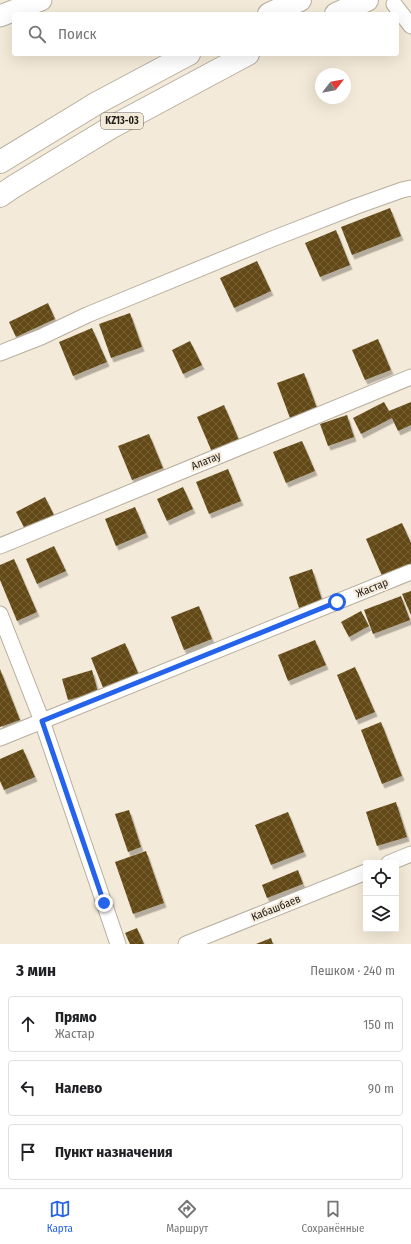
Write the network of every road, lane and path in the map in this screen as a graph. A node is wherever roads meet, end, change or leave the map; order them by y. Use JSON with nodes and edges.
{"nodes":[{"id":1,"x":41,"y":0,"type":"edge"},
{"id":2,"x":300,"y":0,"type":"edge"},
{"id":3,"x":367,"y":0,"type":"edge"},
{"id":4,"x":394,"y":4,"type":"dead end"},
{"id":5,"x":273,"y":12,"type":"edge"},
{"id":6,"x":340,"y":12,"type":"edge"},
{"id":7,"x":0,"y":16,"type":"edge"},
{"id":8,"x":411,"y":26,"type":"edge"},
{"id":9,"x":185,"y":56,"type":"edge"},
{"id":10,"x":244,"y":56,"type":"edge"},
{"id":11,"x":0,"y":162,"type":"edge"},
{"id":12,"x":411,"y":188,"type":"edge"},
{"id":13,"x":0,"y":196,"type":"edge"},
{"id":14,"x":0,"y":353,"type":"edge"},
{"id":15,"x":411,"y":377,"type":"edge"},
{"id":16,"x":0,"y":546,"type":"edge"},
{"id":17,"x":411,"y":572,"type":"edge"},
{"id":18,"x":0,"y":614,"type":"edge"},
{"id":19,"x":42,"y":721,"type":"junction"},
{"id":20,"x":0,"y":738,"type":"edge"},
{"id":21,"x":411,"y":854,"type":"edge"},
{"id":22,"x":396,"y":860,"type":"edge"},
{"id":23,"x":363,"y":873,"type":"edge"},
{"id":24,"x":118,"y":944,"type":"edge"},
{"id":25,"x":186,"y":944,"type":"edge"}],
"edges":[{"from":1,"to":7,"type":"main road"},
{"from":2,"to":5,"type":"highway"},
{"from":3,"to":6,"type":"highway"},
{"from":4,"to":8,"type":"street"},
{"from":9,"to":11,"type":"highway","number":"KZ13-03"},
{"from":10,"to":13,"type":"highway","number":"KZ13-03"},
{"from":12,"to":14,"type":"street"},
{"from":15,"to":16,"type":"street","name":"Алатау"},
{"from":17,"to":19,"type":"street","name":"Жастар"},
{"from":18,"to":19,"type":"street"},
{"from":19,"to":20,"type":"street","name":"Жастар"},
{"from":19,"to":24,"type":"street"},
{"from":21,"to":22,"type":"street"},
{"from":23,"to":25,"type":"street","name":"Кабашбаев"}]}
